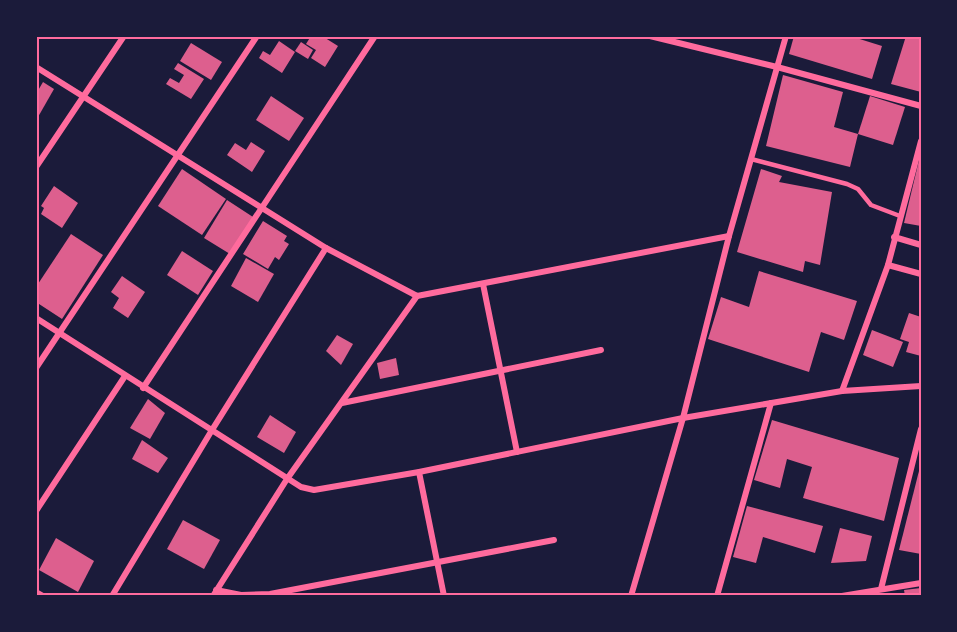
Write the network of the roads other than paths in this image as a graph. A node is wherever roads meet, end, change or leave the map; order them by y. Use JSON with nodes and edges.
{"nodes":[{"id":1,"x":124,"y":36,"type":"edge"},
{"id":2,"x":257,"y":36,"type":"edge"},
{"id":3,"x":375,"y":36,"type":"edge"},
{"id":4,"x":650,"y":36,"type":"edge"},
{"id":5,"x":786,"y":36,"type":"edge"},
{"id":6,"x":36,"y":67,"type":"edge"},
{"id":7,"x":777,"y":67,"type":"junction"},
{"id":8,"x":82,"y":96,"type":"junction"},
{"id":9,"x":921,"y":106,"type":"edge"},
{"id":10,"x":921,"y":141,"type":"edge"},
{"id":11,"x":177,"y":155,"type":"junction"},
{"id":12,"x":751,"y":159,"type":"junction"},
{"id":13,"x":36,"y":167,"type":"edge"},
{"id":14,"x":263,"y":209,"type":"junction"},
{"id":15,"x":900,"y":216,"type":"junction"},
{"id":16,"x":729,"y":236,"type":"junction"},
{"id":17,"x":894,"y":237,"type":"junction"},
{"id":18,"x":921,"y":245,"type":"edge"},
{"id":19,"x":326,"y":248,"type":"junction"},
{"id":20,"x":888,"y":265,"type":"junction"},
{"id":21,"x":921,"y":274,"type":"edge"},
{"id":22,"x":483,"y":284,"type":"junction"},
{"id":23,"x":417,"y":296,"type":"junction"},
{"id":24,"x":36,"y":318,"type":"edge"},
{"id":25,"x":59,"y":332,"type":"junction"},
{"id":26,"x":601,"y":350,"type":"dead end"},
{"id":27,"x":36,"y":368,"type":"edge"},
{"id":28,"x":500,"y":370,"type":"junction"},
{"id":29,"x":125,"y":376,"type":"junction"},
{"id":30,"x":921,"y":386,"type":"edge"},
{"id":31,"x":143,"y":388,"type":"junction"},
{"id":32,"x":842,"y":391,"type":"junction"},
{"id":33,"x":341,"y":403,"type":"junction"},
{"id":34,"x":771,"y":403,"type":"junction"},
{"id":35,"x":683,"y":418,"type":"junction"},
{"id":36,"x":921,"y":429,"type":"edge"},
{"id":37,"x":212,"y":430,"type":"junction"},
{"id":38,"x":517,"y":453,"type":"junction"},
{"id":39,"x":419,"y":472,"type":"junction"},
{"id":40,"x":287,"y":479,"type":"junction"},
{"id":41,"x":36,"y":512,"type":"edge"},
{"id":42,"x":554,"y":540,"type":"dead end"},
{"id":43,"x":438,"y":562,"type":"junction"},
{"id":44,"x":921,"y":583,"type":"edge"},
{"id":45,"x":881,"y":590,"type":"junction"},
{"id":46,"x":36,"y":592,"type":"edge"},
{"id":47,"x":215,"y":593,"type":"edge"},
{"id":48,"x":43,"y":596,"type":"edge"},
{"id":49,"x":112,"y":596,"type":"edge"},
{"id":50,"x":444,"y":596,"type":"edge"},
{"id":51,"x":631,"y":596,"type":"edge"},
{"id":52,"x":717,"y":596,"type":"edge"},
{"id":53,"x":842,"y":596,"type":"edge"}],
"edges":[{"from":1,"to":8,"type":"street"},
{"from":2,"to":11,"type":"street"},
{"from":3,"to":14,"type":"street"},
{"from":4,"to":7,"type":"street"},
{"from":5,"to":7,"type":"street"},
{"from":6,"to":8,"type":"street"},
{"from":7,"to":9,"type":"street"},
{"from":7,"to":12,"type":"street"},
{"from":8,"to":11,"type":"street"},
{"from":8,"to":13,"type":"street"},
{"from":10,"to":15,"type":"street"},
{"from":11,"to":14,"type":"street"},
{"from":11,"to":25,"type":"street"},
{"from":12,"to":15,"type":"lane"},
{"from":12,"to":16,"type":"street"},
{"from":14,"to":19,"type":"street"},
{"from":14,"to":31,"type":"street"},
{"from":15,"to":17,"type":"street"},
{"from":16,"to":22,"type":"street"},
{"from":16,"to":35,"type":"street"},
{"from":17,"to":18,"type":"street"},
{"from":17,"to":20,"type":"street"},
{"from":19,"to":23,"type":"street"},
{"from":19,"to":37,"type":"street"},
{"from":20,"to":21,"type":"street"},
{"from":20,"to":32,"type":"street"},
{"from":22,"to":23,"type":"street"},
{"from":22,"to":28,"type":"street"},
{"from":23,"to":33,"type":"street"},
{"from":24,"to":25,"type":"street"},
{"from":25,"to":27,"type":"street"},
{"from":25,"to":29,"type":"street"},
{"from":26,"to":28,"type":"street"},
{"from":28,"to":33,"type":"street"},
{"from":28,"to":38,"type":"street"},
{"from":29,"to":31,"type":"street"},
{"from":29,"to":41,"type":"street"},
{"from":30,"to":32,"type":"street"},
{"from":31,"to":37,"type":"street"},
{"from":32,"to":34,"type":"street"},
{"from":33,"to":40,"type":"street"},
{"from":34,"to":35,"type":"street"},
{"from":34,"to":52,"type":"street"},
{"from":35,"to":38,"type":"street"},
{"from":35,"to":51,"type":"street"},
{"from":36,"to":45,"type":"street"},
{"from":37,"to":40,"type":"street"},
{"from":37,"to":49,"type":"street"},
{"from":38,"to":39,"type":"street"},
{"from":39,"to":40,"type":"street"},
{"from":39,"to":43,"type":"street"},
{"from":40,"to":47,"type":"street"},
{"from":42,"to":43,"type":"street"},
{"from":43,"to":47,"type":"street"},
{"from":43,"to":50,"type":"street"},
{"from":44,"to":45,"type":"street"},
{"from":45,"to":53,"type":"street"},
{"from":46,"to":48,"type":"street"}]}
